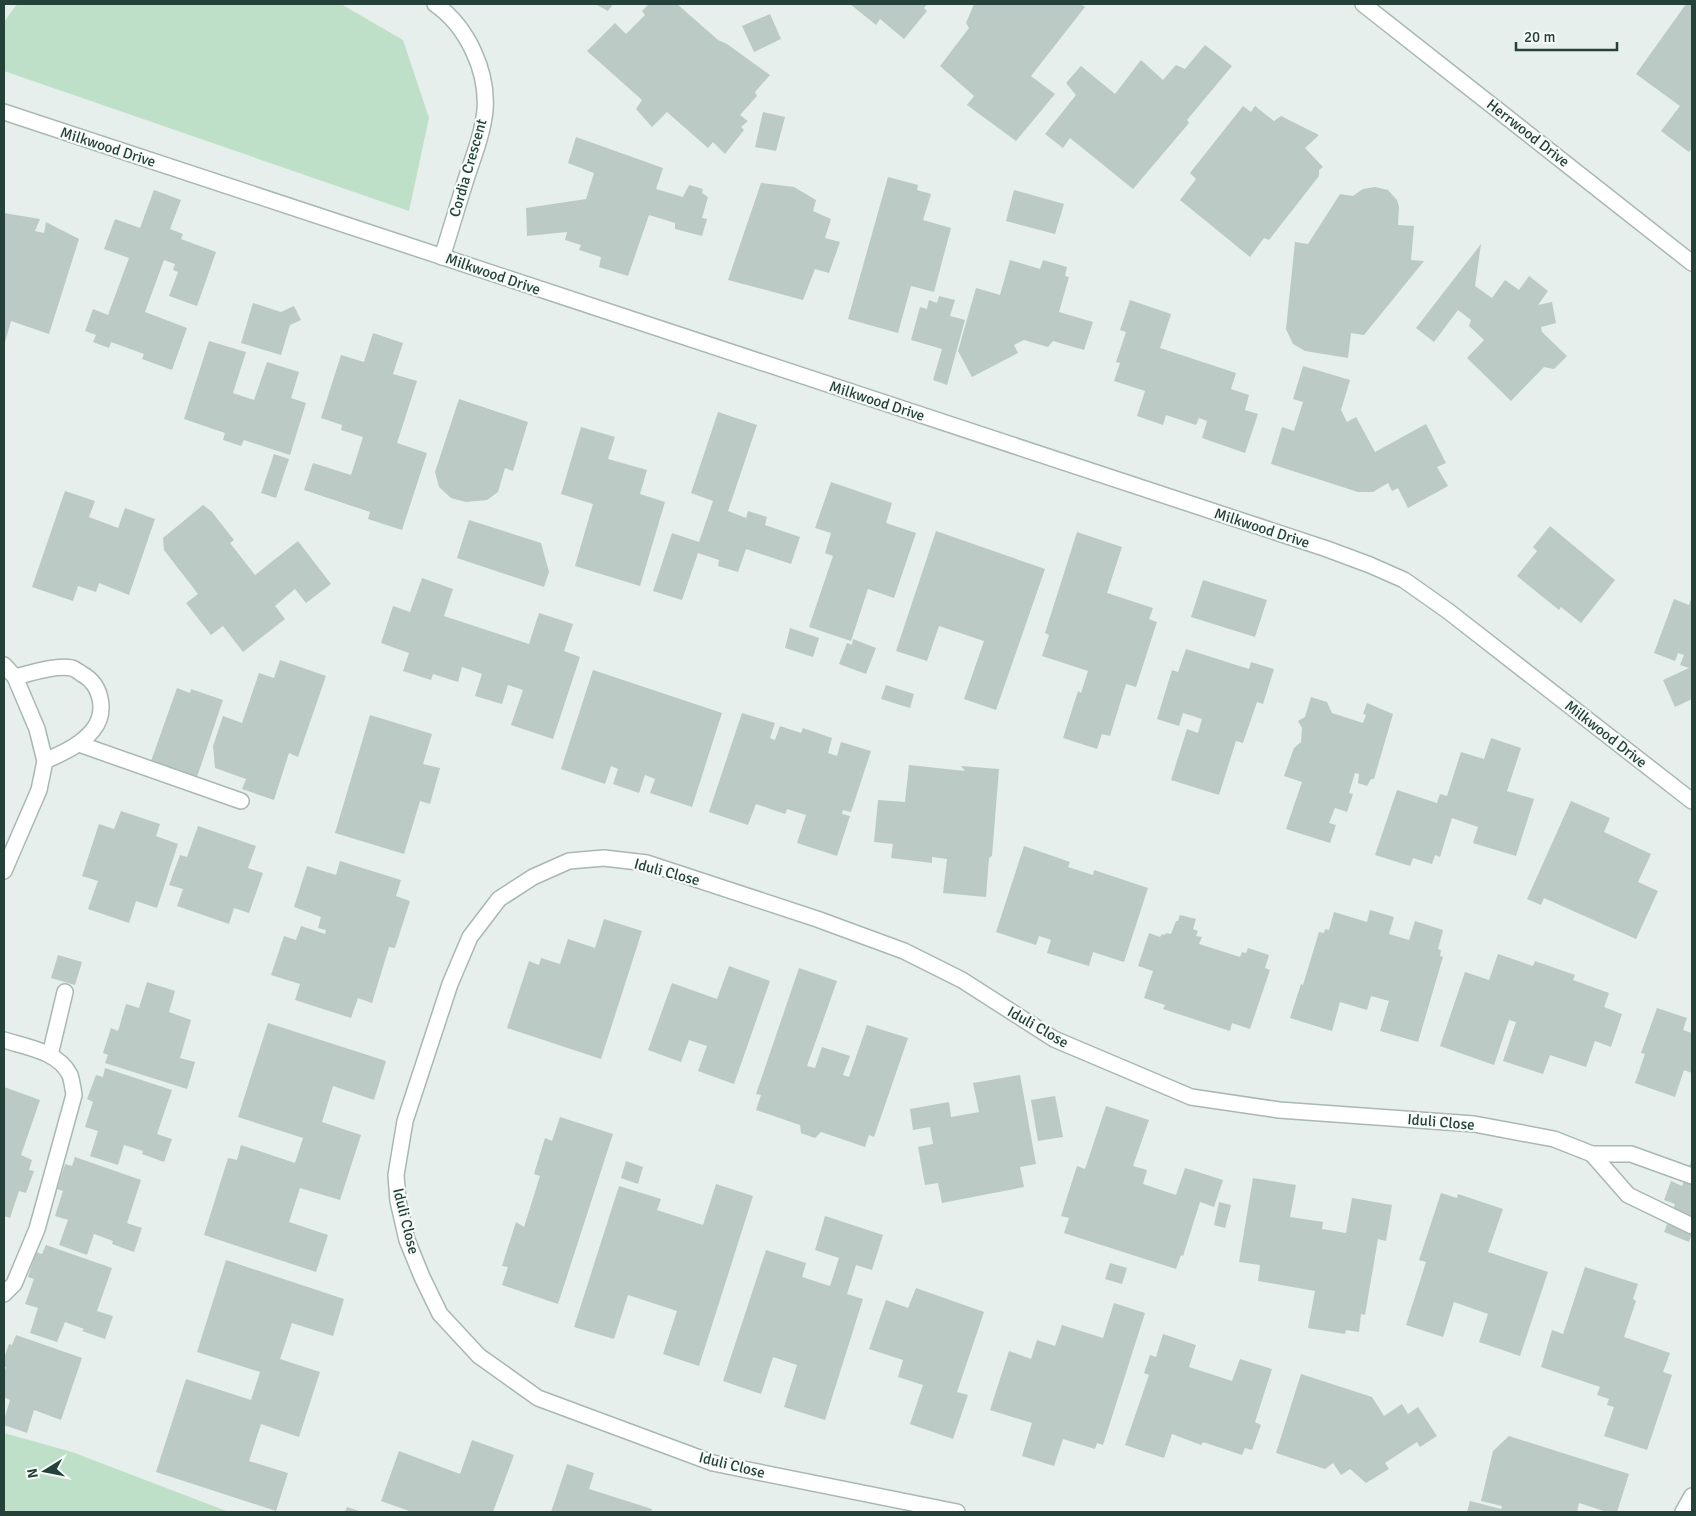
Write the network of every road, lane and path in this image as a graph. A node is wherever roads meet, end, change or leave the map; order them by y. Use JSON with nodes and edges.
{"nodes":[{"id":1,"x":435,"y":4,"type":"edge"},
{"id":2,"x":1363,"y":4,"type":"edge"},
{"id":3,"x":4,"y":112,"type":"edge"},
{"id":4,"x":442,"y":257,"type":"junction"},
{"id":5,"x":1692,"y":263,"type":"edge"},
{"id":6,"x":4,"y":665,"type":"edge"},
{"id":7,"x":15,"y":678,"type":"junction"},
{"id":8,"x":79,"y":744,"type":"junction"},
{"id":9,"x":45,"y":762,"type":"junction"},
{"id":10,"x":241,"y":801,"type":"dead end"},
{"id":11,"x":1692,"y":801,"type":"edge"},
{"id":12,"x":4,"y":871,"type":"edge"},
{"id":13,"x":65,"y":992,"type":"dead end"},
{"id":14,"x":4,"y":1040,"type":"edge"},
{"id":15,"x":50,"y":1055,"type":"junction"},
{"id":16,"x":1592,"y":1154,"type":"junction"},
{"id":17,"x":1692,"y":1176,"type":"edge"},
{"id":18,"x":1692,"y":1226,"type":"edge"},
{"id":19,"x":4,"y":1294,"type":"edge"},
{"id":20,"x":1692,"y":1496,"type":"edge"},
{"id":21,"x":957,"y":1512,"type":"edge"},
{"id":22,"x":1683,"y":1512,"type":"edge"}],
"edges":[{"from":1,"to":4,"type":"street","name":"Cordia Crescent"},
{"from":2,"to":5,"type":"street","name":"Herrwood Drive"},
{"from":3,"to":4,"type":"street","name":"Milkwood Drive"},
{"from":4,"to":11,"type":"street","name":"Milkwood Drive"},
{"from":6,"to":7,"type":"street"},
{"from":7,"to":8,"type":"street"},
{"from":7,"to":9,"type":"street"},
{"from":8,"to":9,"type":"street"},
{"from":8,"to":10,"type":"street"},
{"from":9,"to":12,"type":"street"},
{"from":13,"to":15,"type":"street"},
{"from":14,"to":15,"type":"street"},
{"from":15,"to":19,"type":"street"},
{"from":16,"to":17,"type":"street","name":"Iduli Close"},
{"from":16,"to":18,"type":"street","name":"Iduli Close"},
{"from":16,"to":21,"type":"street","name":"Iduli Close"},
{"from":20,"to":22,"type":"street"}]}
